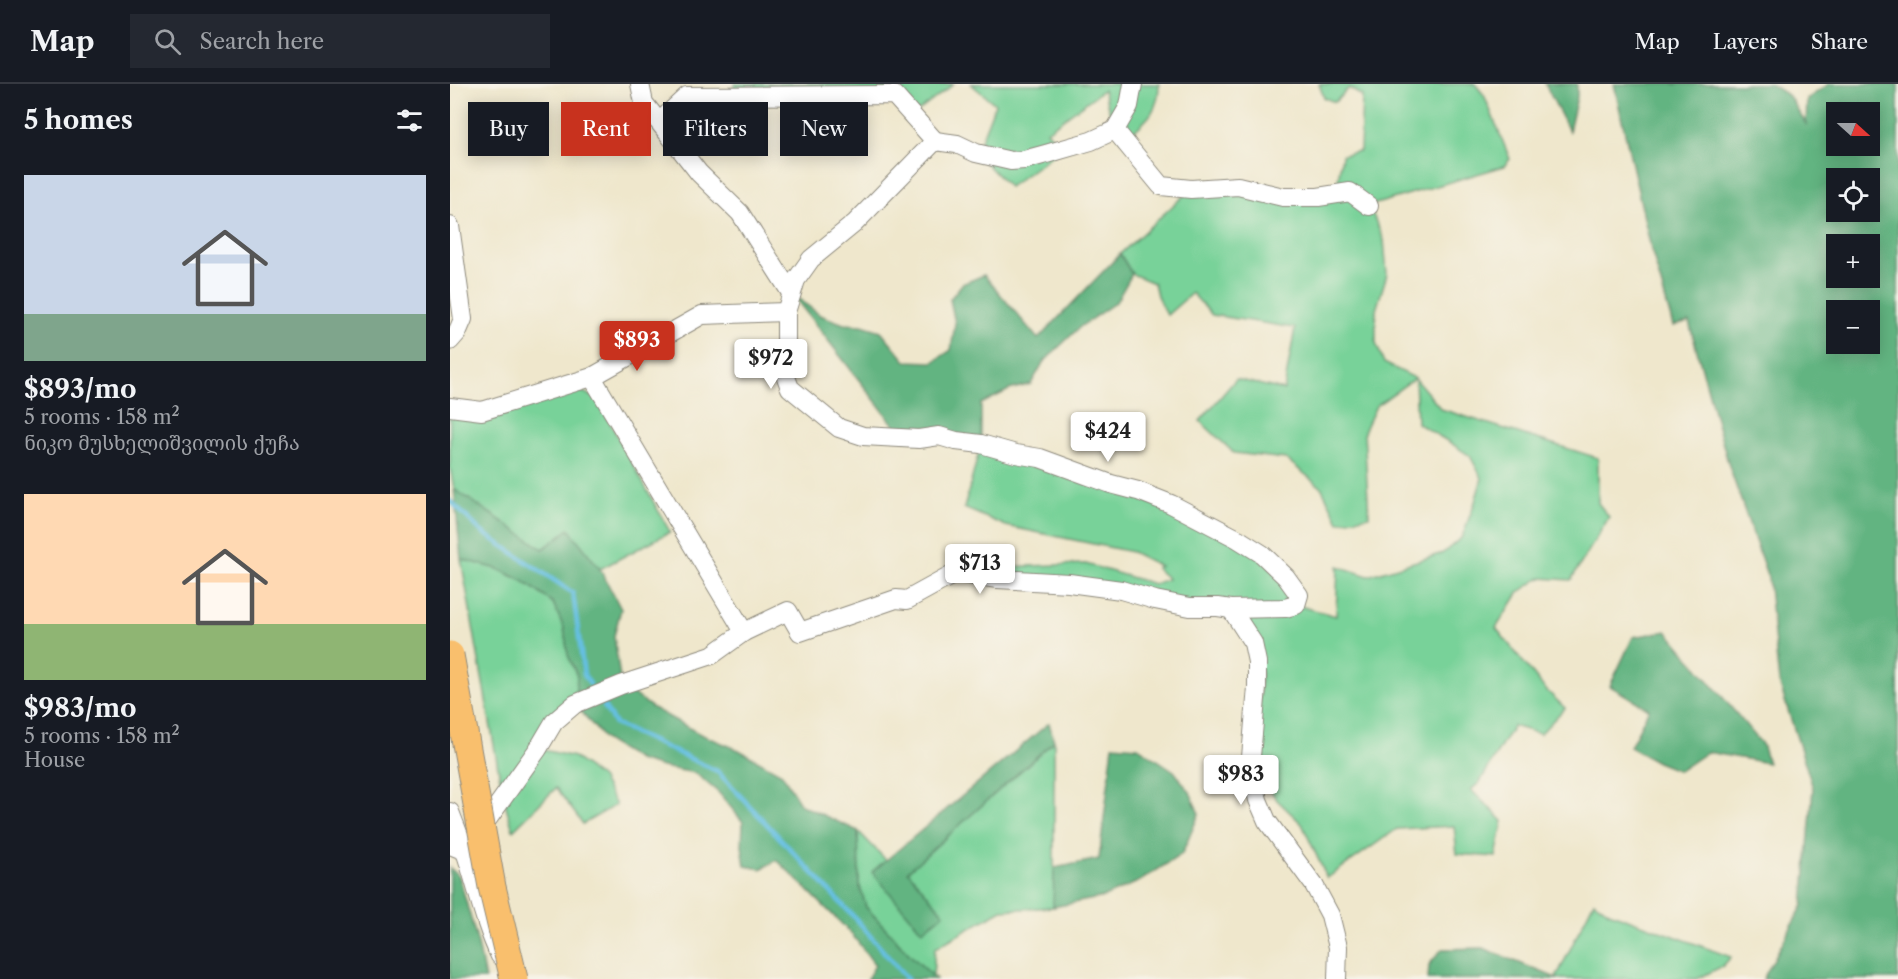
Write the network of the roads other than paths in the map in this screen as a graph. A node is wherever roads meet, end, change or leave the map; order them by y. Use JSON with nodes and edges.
{"nodes":[{"id":1,"x":640,"y":84,"type":"edge"},
{"id":2,"x":1133,"y":84,"type":"edge"},
{"id":3,"x":659,"y":122,"type":"junction"},
{"id":4,"x":1115,"y":130,"type":"junction"},
{"id":5,"x":935,"y":141,"type":"junction"},
{"id":6,"x":1369,"y":206,"type":"dead end"},
{"id":7,"x":450,"y":226,"type":"edge"},
{"id":8,"x":791,"y":293,"type":"junction"},
{"id":9,"x":786,"y":312,"type":"junction"},
{"id":10,"x":450,"y":341,"type":"edge"},
{"id":11,"x":592,"y":377,"type":"junction"},
{"id":12,"x":450,"y":407,"type":"edge"},
{"id":13,"x":1231,"y":609,"type":"junction"},
{"id":14,"x":744,"y":632,"type":"junction"},
{"id":15,"x":450,"y":656,"type":"edge"},
{"id":16,"x":450,"y":812,"type":"edge"},
{"id":17,"x":458,"y":848,"type":"edge"},
{"id":18,"x":513,"y":979,"type":"edge"},
{"id":19,"x":1337,"y":979,"type":"edge"}],
"edges":[{"from":1,"to":3,"type":"street"},
{"from":2,"to":4,"type":"street"},
{"from":3,"to":5,"type":"street"},
{"from":3,"to":8,"type":"street"},
{"from":4,"to":5,"type":"street"},
{"from":4,"to":6,"type":"street"},
{"from":5,"to":8,"type":"street"},
{"from":7,"to":10,"type":"street"},
{"from":8,"to":9,"type":"street"},
{"from":9,"to":11,"type":"street"},
{"from":9,"to":13,"type":"street"},
{"from":11,"to":12,"type":"street"},
{"from":11,"to":14,"type":"street"},
{"from":13,"to":14,"type":"street"},
{"from":13,"to":19,"type":"street"},
{"from":14,"to":17,"type":"street"},
{"from":15,"to":18,"type":"highway","bridge":true},
{"from":16,"to":17,"type":"street"},
{"from":17,"to":18,"type":"street"}]}
